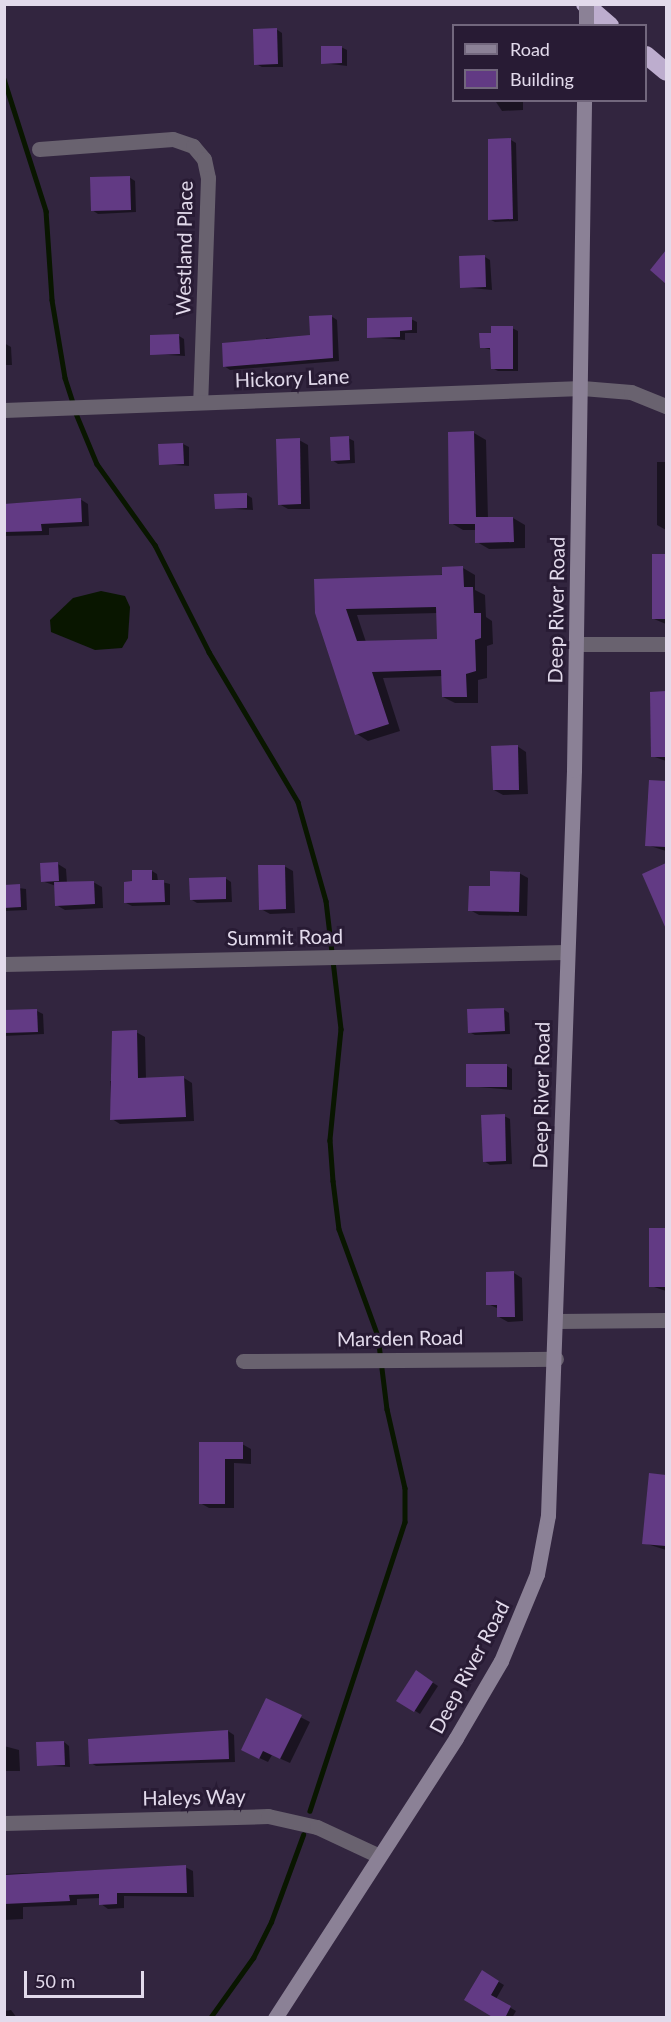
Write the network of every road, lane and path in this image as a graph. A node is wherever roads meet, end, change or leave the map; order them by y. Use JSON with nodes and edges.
{"nodes":[{"id":1,"x":586,"y":4,"type":"edge"},
{"id":2,"x":586,"y":24,"type":"edge"},
{"id":3,"x":608,"y":24,"type":"edge"},
{"id":4,"x":647,"y":57,"type":"edge"},
{"id":5,"x":666,"y":72,"type":"edge"},
{"id":6,"x":584,"y":102,"type":"edge"},
{"id":7,"x":39,"y":149,"type":"dead end"},
{"id":8,"x":582,"y":388,"type":"junction"},
{"id":9,"x":201,"y":402,"type":"junction"},
{"id":10,"x":666,"y":406,"type":"edge"},
{"id":11,"x":4,"y":410,"type":"edge"},
{"id":12,"x":577,"y":644,"type":"junction"},
{"id":13,"x":666,"y":644,"type":"edge"},
{"id":14,"x":566,"y":952,"type":"junction"},
{"id":15,"x":4,"y":964,"type":"edge"},
{"id":16,"x":666,"y":1320,"type":"edge"},
{"id":17,"x":556,"y":1321,"type":"junction"},
{"id":18,"x":556,"y":1359,"type":"junction"},
{"id":19,"x":243,"y":1361,"type":"dead end"},
{"id":20,"x":4,"y":1823,"type":"edge"},
{"id":21,"x":377,"y":1855,"type":"junction"},
{"id":22,"x":275,"y":2018,"type":"edge"}],
"edges":[{"from":1,"to":2,"type":"street","bridge":true},
{"from":1,"to":3,"type":"highway"},
{"from":4,"to":5,"type":"highway"},
{"from":6,"to":8,"type":"street","name":"Deep River Road"},
{"from":7,"to":9,"type":"street","name":"Westland Place"},
{"from":8,"to":9,"type":"street","name":"Hickory Lane"},
{"from":8,"to":10,"type":"street","name":"Hickory Lane"},
{"from":8,"to":12,"type":"street","name":"Deep River Road"},
{"from":9,"to":11,"type":"street","name":"Hickory Lane"},
{"from":12,"to":13,"type":"street"},
{"from":12,"to":14,"type":"street","name":"Deep River Road"},
{"from":14,"to":15,"type":"street","name":"Summit Road"},
{"from":14,"to":17,"type":"street","name":"Deep River Road"},
{"from":16,"to":17,"type":"street"},
{"from":17,"to":18,"type":"street","name":"Deep River Road"},
{"from":18,"to":19,"type":"street","name":"Marsden Road"},
{"from":18,"to":21,"type":"street","name":"Deep River Road"},
{"from":20,"to":21,"type":"street","name":"Haleys Way"},
{"from":21,"to":22,"type":"street","name":"Deep River Road"}]}
